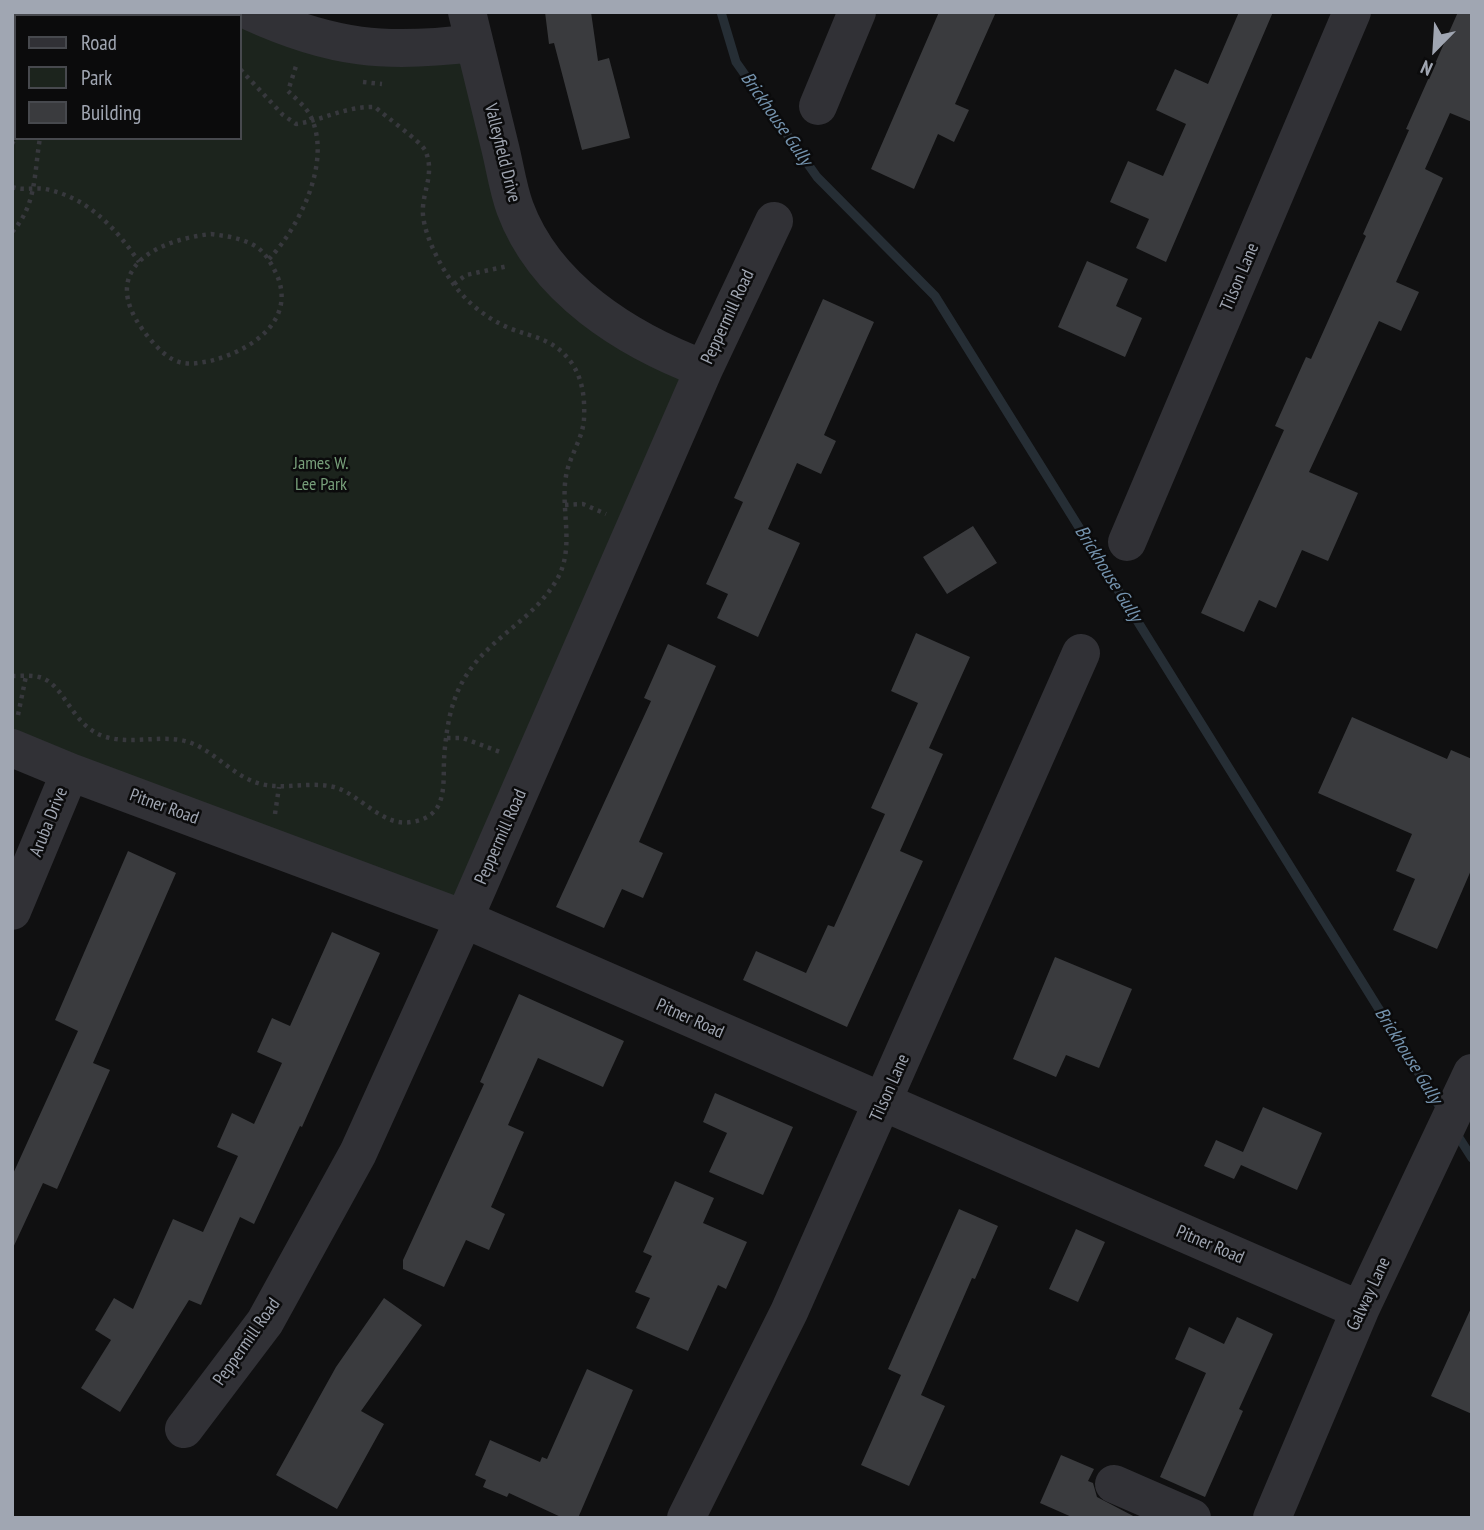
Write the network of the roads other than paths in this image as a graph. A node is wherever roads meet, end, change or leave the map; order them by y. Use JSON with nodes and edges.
{"nodes":[{"id":1,"x":251,"y":12,"type":"edge"},
{"id":2,"x":857,"y":12,"type":"edge"},
{"id":3,"x":1352,"y":12,"type":"edge"},
{"id":4,"x":471,"y":28,"type":"edge"},
{"id":5,"x":818,"y":106,"type":"dead end"},
{"id":6,"x":774,"y":220,"type":"dead end"},
{"id":7,"x":704,"y":369,"type":"junction"},
{"id":8,"x":1127,"y":542,"type":"dead end"},
{"id":9,"x":1081,"y":653,"type":"dead end"},
{"id":10,"x":15,"y":731,"type":"edge"},
{"id":11,"x":69,"y":772,"type":"junction"},
{"id":12,"x":12,"y":911,"type":"edge"},
{"id":13,"x":464,"y":919,"type":"junction"},
{"id":14,"x":1468,"y":1081,"type":"edge"},
{"id":15,"x":883,"y":1104,"type":"junction"},
{"id":16,"x":1360,"y":1310,"type":"junction"},
{"id":17,"x":184,"y":1429,"type":"dead end"},
{"id":18,"x":1115,"y":1484,"type":"dead end"},
{"id":19,"x":686,"y":1518,"type":"edge"},
{"id":20,"x":1192,"y":1518,"type":"edge"},
{"id":21,"x":1272,"y":1518,"type":"edge"}],
"edges":[{"from":1,"to":4,"type":"street"},
{"from":2,"to":5,"type":"street"},
{"from":3,"to":8,"type":"street","name":"Tilson Lane"},
{"from":4,"to":7,"type":"street","name":"Valleyfield Drive"},
{"from":6,"to":7,"type":"street","name":"Peppermill Road"},
{"from":7,"to":13,"type":"street","name":"Peppermill Road"},
{"from":9,"to":15,"type":"street","name":"Tilson Lane"},
{"from":10,"to":11,"type":"street","name":"Pitner Road"},
{"from":11,"to":12,"type":"street","name":"Aruba Drive"},
{"from":11,"to":13,"type":"street","name":"Pitner Road"},
{"from":13,"to":15,"type":"street","name":"Pitner Road"},
{"from":13,"to":17,"type":"street","name":"Peppermill Road"},
{"from":14,"to":16,"type":"street","name":"Galway Lane"},
{"from":15,"to":16,"type":"street","name":"Pitner Road"},
{"from":15,"to":19,"type":"street","name":"Tilson Lane"},
{"from":16,"to":21,"type":"street","name":"Galway Lane"},
{"from":18,"to":20,"type":"street"}]}
